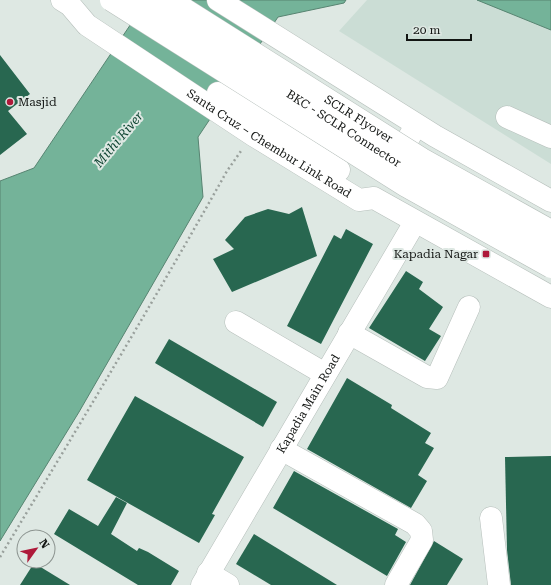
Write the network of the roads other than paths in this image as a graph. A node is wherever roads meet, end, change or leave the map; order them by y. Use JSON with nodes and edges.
{"nodes":[{"id":1,"x":141,"y":0,"type":"edge"},
{"id":2,"x":170,"y":0,"type":"edge"},
{"id":3,"x":218,"y":0,"type":"edge"},
{"id":4,"x":66,"y":2,"type":"edge"},
{"id":5,"x":97,"y":12,"type":"edge"},
{"id":6,"x":507,"y":117,"type":"dead end"},
{"id":7,"x":416,"y":125,"type":"junction"},
{"id":8,"x":551,"y":137,"type":"edge"},
{"id":9,"x":374,"y":198,"type":"junction"},
{"id":10,"x":551,"y":201,"type":"edge"},
{"id":11,"x":415,"y":222,"type":"junction"},
{"id":12,"x":551,"y":231,"type":"edge"},
{"id":13,"x":551,"y":249,"type":"edge"},
{"id":14,"x":551,"y":267,"type":"edge"},
{"id":15,"x":551,"y":297,"type":"edge"},
{"id":16,"x":469,"y":307,"type":"dead end"},
{"id":17,"x":236,"y":322,"type":"dead end"},
{"id":18,"x":349,"y":333,"type":"junction"},
{"id":19,"x":325,"y":374,"type":"junction"},
{"id":20,"x":281,"y":449,"type":"junction"},
{"id":21,"x":491,"y":518,"type":"dead end"},
{"id":22,"x":205,"y":579,"type":"edge"},
{"id":23,"x":228,"y":585,"type":"edge"},
{"id":24,"x":396,"y":585,"type":"edge"},
{"id":25,"x":499,"y":585,"type":"edge"}],
"edges":[{"from":1,"to":13,"type":"main road","name":"BKC - SCLR Connector","bridge":true},
{"from":2,"to":12,"type":"main road","name":"SCLR Flyover","bridge":true},
{"from":3,"to":7,"type":"main road"},
{"from":4,"to":5,"type":"main road","name":"Santa Cruz – Chembur Link Road"},
{"from":5,"to":9,"type":"main road","name":"Santa Cruz – Chembur Link Road"},
{"from":5,"to":14,"type":"main road","bridge":true},
{"from":6,"to":8,"type":"main road"},
{"from":7,"to":9,"type":"main road"},
{"from":7,"to":10,"type":"main road"},
{"from":9,"to":11,"type":"main road","name":"Santa Cruz – Chembur Link Road"},
{"from":11,"to":15,"type":"main road","name":"Santa Cruz – Chembur Link Road"},
{"from":11,"to":18,"type":"main road","name":"Kapadia Main Road"},
{"from":16,"to":18,"type":"main road"},
{"from":17,"to":19,"type":"main road"},
{"from":18,"to":19,"type":"main road","name":"Kapadia Main Road"},
{"from":19,"to":20,"type":"main road","name":"Kapadia Main Road"},
{"from":20,"to":22,"type":"main road","name":"Kapadia Main Road"},
{"from":20,"to":24,"type":"main road"},
{"from":21,"to":25,"type":"main road"},
{"from":22,"to":23,"type":"main road"}]}
